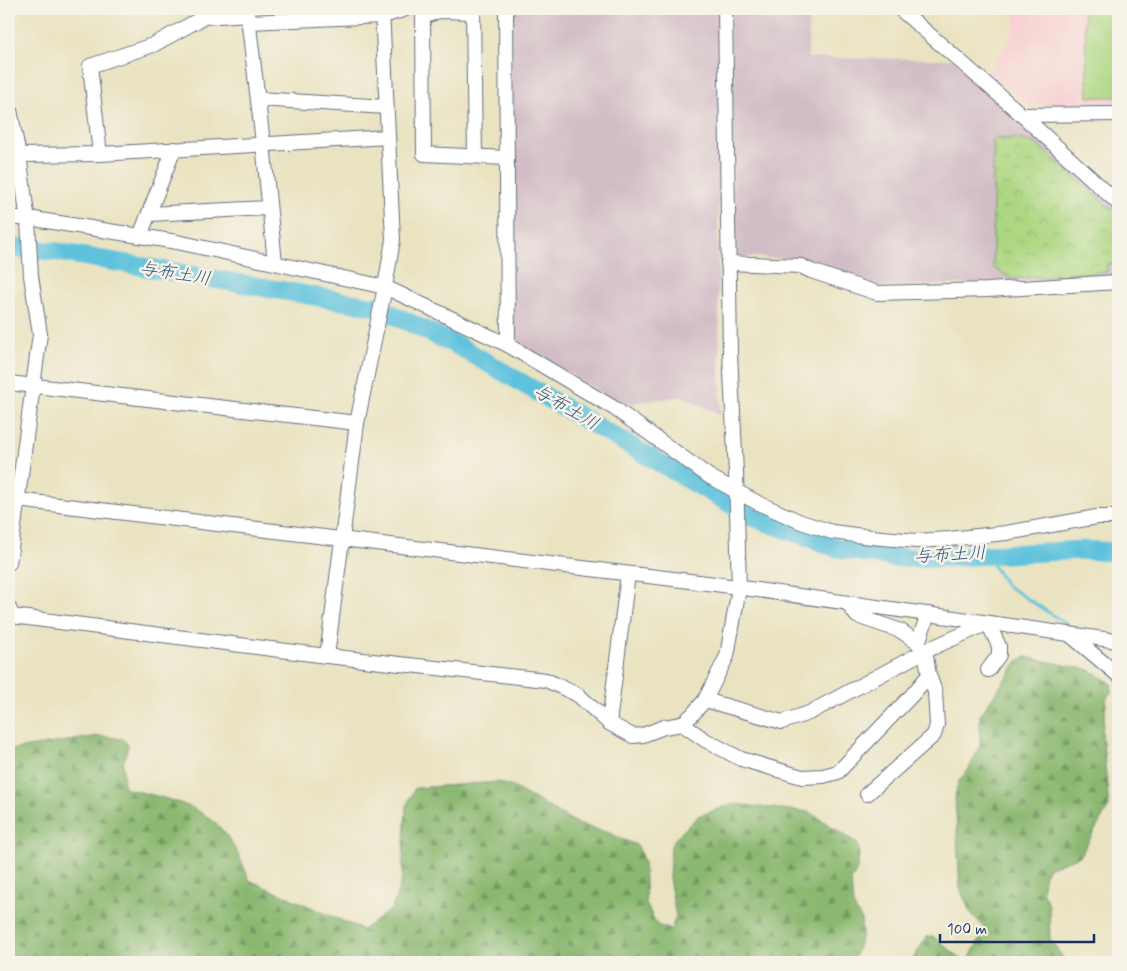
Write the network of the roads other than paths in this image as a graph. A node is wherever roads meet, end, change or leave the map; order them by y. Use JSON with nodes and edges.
{"nodes":[{"id":1,"x":406,"y":9,"type":"edge"},
{"id":2,"x":506,"y":9,"type":"edge"},
{"id":3,"x":725,"y":9,"type":"edge"},
{"id":4,"x":900,"y":9,"type":"edge"},
{"id":5,"x":473,"y":10,"type":"edge"},
{"id":6,"x":382,"y":12,"type":"edge"},
{"id":7,"x":322,"y":14,"type":"edge"},
{"id":8,"x":248,"y":15,"type":"edge"},
{"id":9,"x":258,"y":99,"type":"junction"},
{"id":10,"x":9,"y":105,"type":"edge"},
{"id":11,"x":386,"y":107,"type":"junction"},
{"id":12,"x":1118,"y":114,"type":"edge"},
{"id":13,"x":1022,"y":115,"type":"junction"},
{"id":14,"x":388,"y":137,"type":"junction"},
{"id":15,"x":263,"y":143,"type":"junction"},
{"id":16,"x":174,"y":149,"type":"junction"},
{"id":17,"x":19,"y":154,"type":"junction"},
{"id":18,"x":100,"y":154,"type":"junction"},
{"id":19,"x":475,"y":156,"type":"junction"},
{"id":20,"x":507,"y":158,"type":"junction"},
{"id":21,"x":1118,"y":203,"type":"edge"},
{"id":22,"x":269,"y":208,"type":"junction"},
{"id":23,"x":149,"y":214,"type":"junction"},
{"id":24,"x":9,"y":218,"type":"edge"},
{"id":25,"x":28,"y":219,"type":"junction"},
{"id":26,"x":140,"y":236,"type":"junction"},
{"id":27,"x":275,"y":263,"type":"junction"},
{"id":28,"x":728,"y":263,"type":"junction"},
{"id":29,"x":1118,"y":282,"type":"edge"},
{"id":30,"x":384,"y":290,"type":"junction"},
{"id":31,"x":508,"y":345,"type":"junction"},
{"id":32,"x":9,"y":384,"type":"edge"},
{"id":33,"x":34,"y":387,"type":"junction"},
{"id":34,"x":357,"y":423,"type":"junction"},
{"id":35,"x":737,"y":494,"type":"junction"},
{"id":36,"x":14,"y":500,"type":"edge"},
{"id":37,"x":1118,"y":517,"type":"edge"},
{"id":38,"x":342,"y":540,"type":"junction"},
{"id":39,"x":9,"y":563,"type":"edge"},
{"id":40,"x":628,"y":574,"type":"junction"},
{"id":41,"x":739,"y":588,"type":"junction"},
{"id":42,"x":848,"y":603,"type":"junction"},
{"id":43,"x":9,"y":608,"type":"edge"},
{"id":44,"x":928,"y":614,"type":"junction"},
{"id":45,"x":988,"y":623,"type":"junction"},
{"id":46,"x":1068,"y":634,"type":"junction"},
{"id":47,"x":1118,"y":642,"type":"edge"},
{"id":48,"x":922,"y":647,"type":"junction"},
{"id":49,"x":327,"y":656,"type":"junction"},
{"id":50,"x":988,"y":670,"type":"dead end"},
{"id":51,"x":929,"y":675,"type":"junction"},
{"id":52,"x":1118,"y":675,"type":"edge"},
{"id":53,"x":705,"y":700,"type":"junction"},
{"id":54,"x":609,"y":723,"type":"junction"},
{"id":55,"x":682,"y":724,"type":"junction"},
{"id":56,"x":867,"y":794,"type":"dead end"}],
"edges":[{"from":1,"to":6,"type":"street"},
{"from":2,"to":20,"type":"street"},
{"from":3,"to":28,"type":"street"},
{"from":4,"to":13,"type":"street"},
{"from":5,"to":19,"type":"street"},
{"from":5,"to":19,"type":"street"},
{"from":6,"to":7,"type":"street"},
{"from":6,"to":11,"type":"street"},
{"from":7,"to":8,"type":"street"},
{"from":8,"to":9,"type":"street"},
{"from":8,"to":18,"type":"street"},
{"from":9,"to":11,"type":"street"},
{"from":9,"to":15,"type":"street"},
{"from":10,"to":17,"type":"street"},
{"from":11,"to":14,"type":"street"},
{"from":12,"to":13,"type":"street"},
{"from":13,"to":21,"type":"street"},
{"from":14,"to":15,"type":"street"},
{"from":14,"to":30,"type":"street"},
{"from":15,"to":16,"type":"street"},
{"from":15,"to":22,"type":"street"},
{"from":16,"to":18,"type":"street"},
{"from":16,"to":23,"type":"street"},
{"from":17,"to":18,"type":"street"},
{"from":17,"to":25,"type":"street"},
{"from":19,"to":20,"type":"street"},
{"from":20,"to":31,"type":"street"},
{"from":22,"to":23,"type":"street"},
{"from":22,"to":27,"type":"street"},
{"from":23,"to":26,"type":"street"},
{"from":24,"to":25,"type":"street"},
{"from":25,"to":26,"type":"street"},
{"from":25,"to":33,"type":"street"},
{"from":26,"to":27,"type":"street"},
{"from":27,"to":30,"type":"street"},
{"from":28,"to":29,"type":"street"},
{"from":28,"to":35,"type":"street"},
{"from":30,"to":31,"type":"street"},
{"from":30,"to":34,"type":"street"},
{"from":31,"to":35,"type":"street"},
{"from":32,"to":33,"type":"street"},
{"from":33,"to":34,"type":"street"},
{"from":33,"to":36,"type":"street"},
{"from":34,"to":38,"type":"street"},
{"from":35,"to":37,"type":"street"},
{"from":35,"to":41,"type":"street"},
{"from":36,"to":38,"type":"street"},
{"from":36,"to":39,"type":"street"},
{"from":38,"to":40,"type":"street"},
{"from":38,"to":49,"type":"street"},
{"from":40,"to":41,"type":"street"},
{"from":40,"to":54,"type":"street"},
{"from":41,"to":42,"type":"street"},
{"from":41,"to":53,"type":"street"},
{"from":42,"to":44,"type":"street"},
{"from":42,"to":48,"type":"street"},
{"from":43,"to":49,"type":"street"},
{"from":44,"to":45,"type":"street"},
{"from":44,"to":48,"type":"street"},
{"from":45,"to":46,"type":"street"},
{"from":45,"to":48,"type":"street"},
{"from":45,"to":50,"type":"street"},
{"from":46,"to":47,"type":"street"},
{"from":46,"to":52,"type":"street"},
{"from":48,"to":51,"type":"street"},
{"from":48,"to":53,"type":"street"},
{"from":49,"to":54,"type":"street"},
{"from":51,"to":55,"type":"street"},
{"from":51,"to":56,"type":"street"},
{"from":53,"to":55,"type":"street"},
{"from":54,"to":55,"type":"street"}]}
